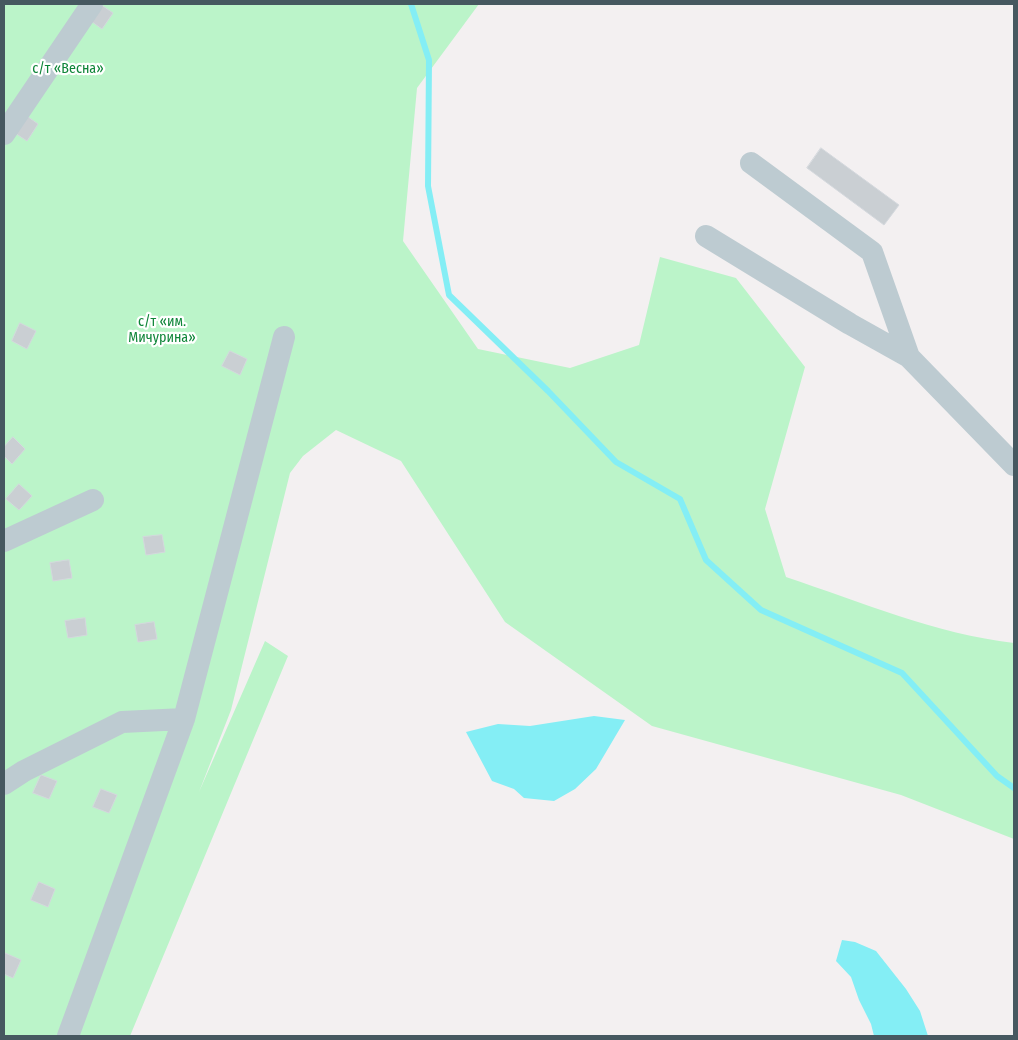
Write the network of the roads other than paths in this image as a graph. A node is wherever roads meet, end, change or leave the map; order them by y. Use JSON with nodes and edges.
{"nodes":[{"id":1,"x":92,"y":4,"type":"edge"},
{"id":2,"x":4,"y":134,"type":"edge"},
{"id":3,"x":751,"y":163,"type":"dead end"},
{"id":4,"x":706,"y":236,"type":"dead end"},
{"id":5,"x":284,"y":337,"type":"dead end"},
{"id":6,"x":909,"y":357,"type":"junction"},
{"id":7,"x":1014,"y":465,"type":"edge"},
{"id":8,"x":93,"y":500,"type":"dead end"},
{"id":9,"x":4,"y":541,"type":"edge"},
{"id":10,"x":184,"y":720,"type":"junction"},
{"id":11,"x":4,"y":784,"type":"edge"},
{"id":12,"x":68,"y":1036,"type":"edge"}],
"edges":[{"from":1,"to":2,"type":"lane"},
{"from":3,"to":6,"type":"lane"},
{"from":4,"to":6,"type":"lane"},
{"from":5,"to":10,"type":"lane"},
{"from":6,"to":7,"type":"lane"},
{"from":8,"to":9,"type":"lane"},
{"from":10,"to":11,"type":"lane"},
{"from":10,"to":12,"type":"lane"}]}
